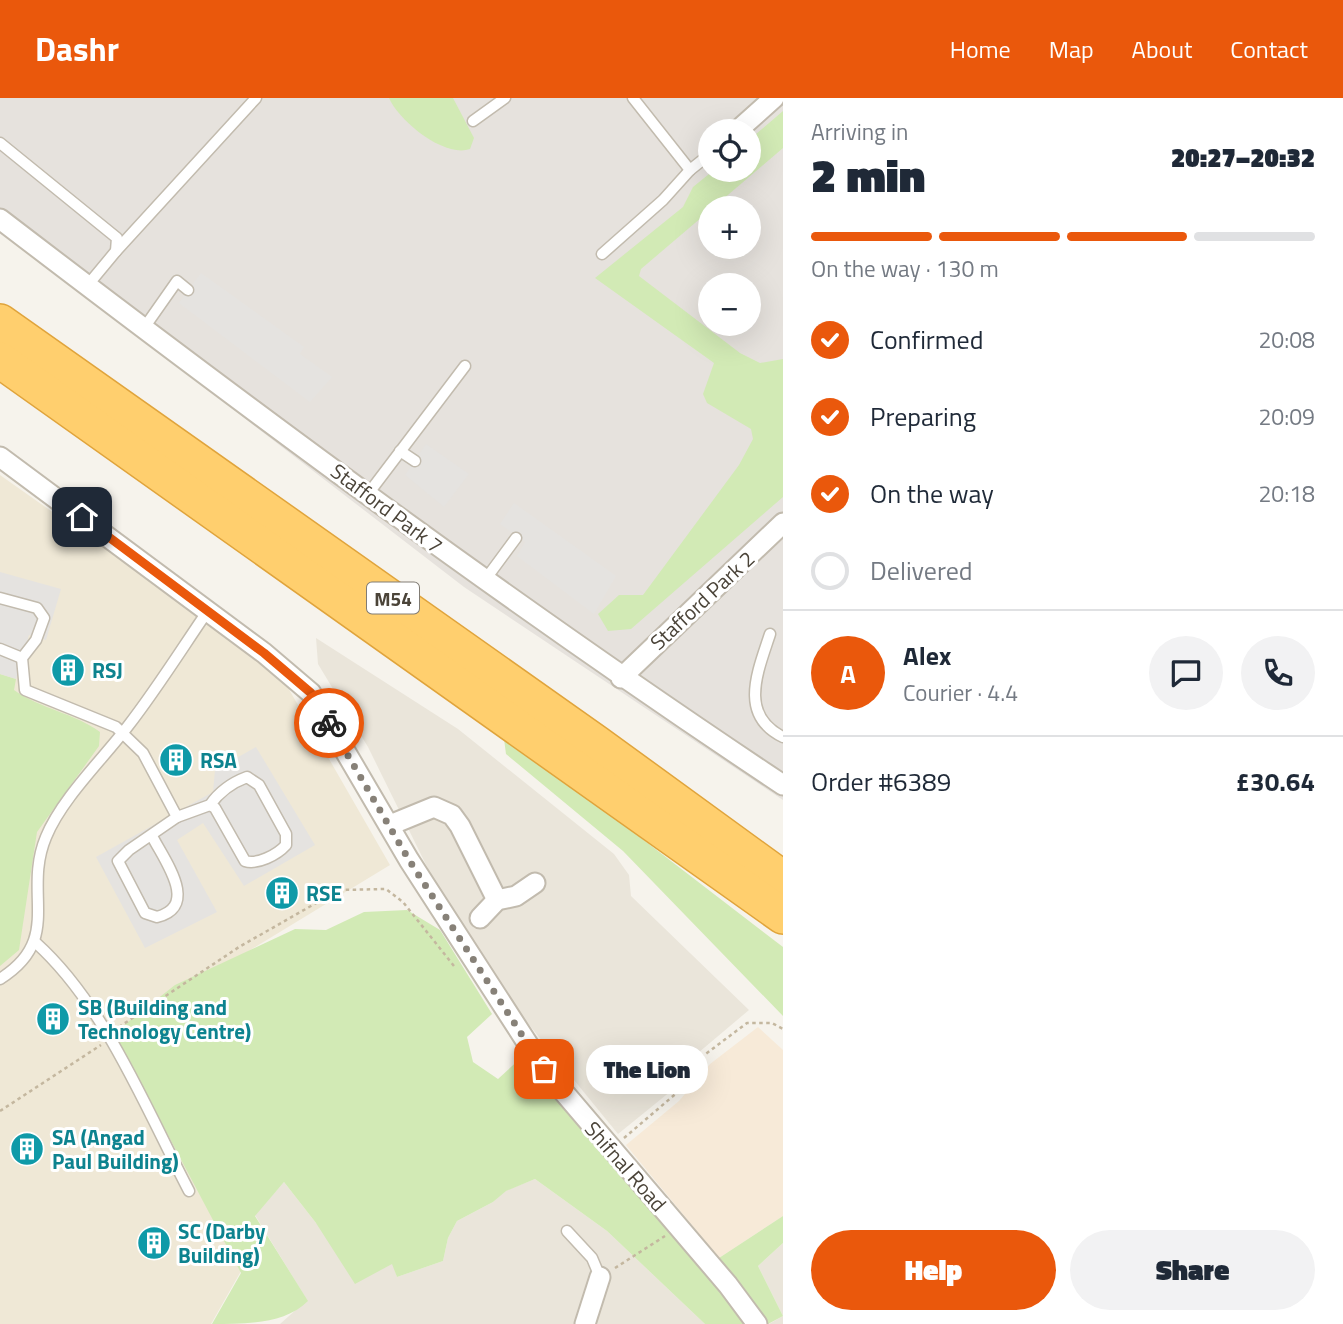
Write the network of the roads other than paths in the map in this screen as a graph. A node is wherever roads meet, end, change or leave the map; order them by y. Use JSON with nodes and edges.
{"nodes":[{"id":1,"x":256,"y":98,"type":"edge"},
{"id":2,"x":505,"y":98,"type":"edge"},
{"id":3,"x":633,"y":98,"type":"edge"},
{"id":4,"x":774,"y":98,"type":"edge"},
{"id":5,"x":750,"y":119,"type":"edge"},
{"id":6,"x":473,"y":121,"type":"dead end"},
{"id":7,"x":0,"y":143,"type":"edge"},
{"id":8,"x":698,"y":164,"type":"edge"},
{"id":9,"x":690,"y":170,"type":"junction"},
{"id":10,"x":0,"y":219,"type":"edge"},
{"id":11,"x":116,"y":251,"type":"junction"},
{"id":12,"x":602,"y":254,"type":"dead end"},
{"id":13,"x":87,"y":286,"type":"junction"},
{"id":14,"x":188,"y":290,"type":"dead end"},
{"id":15,"x":0,"y":322,"type":"edge"},
{"id":16,"x":144,"y":328,"type":"junction"},
{"id":17,"x":0,"y":360,"type":"edge"},
{"id":18,"x":465,"y":366,"type":"dead end"},
{"id":19,"x":400,"y":451,"type":"junction"},
{"id":20,"x":0,"y":457,"type":"edge"},
{"id":21,"x":415,"y":461,"type":"dead end"},
{"id":22,"x":368,"y":494,"type":"junction"},
{"id":23,"x":783,"y":523,"type":"edge"},
{"id":24,"x":516,"y":538,"type":"dead end"},
{"id":25,"x":485,"y":580,"type":"junction"},
{"id":26,"x":0,"y":598,"type":"edge"},
{"id":27,"x":207,"y":612,"type":"junction"},
{"id":28,"x":770,"y":634,"type":"dead end"},
{"id":29,"x":0,"y":649,"type":"edge"},
{"id":30,"x":22,"y":658,"type":"junction"},
{"id":31,"x":621,"y":678,"type":"junction"},
{"id":32,"x":122,"y":734,"type":"junction"},
{"id":33,"x":783,"y":737,"type":"edge"},
{"id":34,"x":783,"y":785,"type":"edge"},
{"id":35,"x":210,"y":806,"type":"junction"},
{"id":36,"x":177,"y":817,"type":"junction"},
{"id":37,"x":390,"y":825,"type":"junction"},
{"id":38,"x":152,"y":836,"type":"junction"},
{"id":39,"x":783,"y":879,"type":"edge"},
{"id":40,"x":535,"y":883,"type":"dead end"},
{"id":41,"x":497,"y":900,"type":"junction"},
{"id":42,"x":783,"y":916,"type":"edge"},
{"id":43,"x":480,"y":918,"type":"dead end"},
{"id":44,"x":36,"y":943,"type":"junction"},
{"id":45,"x":0,"y":979,"type":"edge"},
{"id":46,"x":188,"y":1191,"type":"dead end"},
{"id":47,"x":567,"y":1230,"type":"dead end"},
{"id":48,"x":600,"y":1277,"type":"joint"},
{"id":49,"x":585,"y":1324,"type":"edge"},
{"id":50,"x":757,"y":1324,"type":"edge"}],
"edges":[{"from":1,"to":11,"type":"lane"},
{"from":2,"to":6,"type":"lane"},
{"from":3,"to":9,"type":"lane"},
{"from":4,"to":5,"type":"street"},
{"from":7,"to":11,"type":"lane"},
{"from":8,"to":9,"type":"lane"},
{"from":9,"to":12,"type":"lane"},
{"from":10,"to":13,"type":"street","name":"Stafford Park 7"},
{"from":11,"to":13,"type":"lane"},
{"from":13,"to":16,"type":"street","name":"Stafford Park 7"},
{"from":14,"to":16,"type":"lane"},
{"from":15,"to":39,"type":"highway","number":"M54"},
{"from":16,"to":22,"type":"street","name":"Stafford Park 7"},
{"from":17,"to":42,"type":"highway","number":"M54"},
{"from":18,"to":19,"type":"lane"},
{"from":19,"to":21,"type":"lane"},
{"from":19,"to":22,"type":"lane"},
{"from":20,"to":27,"type":"street","name":"Shifnal Road"},
{"from":22,"to":25,"type":"street","name":"Stafford Park 7"},
{"from":23,"to":31,"type":"street","name":"Stafford Park 2"},
{"from":24,"to":25,"type":"lane"},
{"from":25,"to":31,"type":"street","name":"Stafford Park 7"},
{"from":26,"to":30,"type":"lane"},
{"from":27,"to":32,"type":"lane"},
{"from":27,"to":37,"type":"street","name":"Shifnal Road"},
{"from":28,"to":33,"type":"lane"},
{"from":29,"to":30,"type":"lane"},
{"from":30,"to":32,"type":"lane"},
{"from":31,"to":34,"type":"street","name":"Stafford Park 7"},
{"from":32,"to":36,"type":"lane"},
{"from":32,"to":44,"type":"lane"},
{"from":35,"to":35,"type":"lane"},
{"from":35,"to":36,"type":"lane"},
{"from":36,"to":38,"type":"lane"},
{"from":37,"to":41,"type":"street"},
{"from":37,"to":50,"type":"street","name":"Shifnal Road"},
{"from":38,"to":38,"type":"lane"},
{"from":40,"to":41,"type":"street"},
{"from":41,"to":43,"type":"street"},
{"from":44,"to":45,"type":"lane"},
{"from":44,"to":46,"type":"lane"},
{"from":47,"to":48,"type":"lane"},
{"from":48,"to":49,"type":"street"}]}
